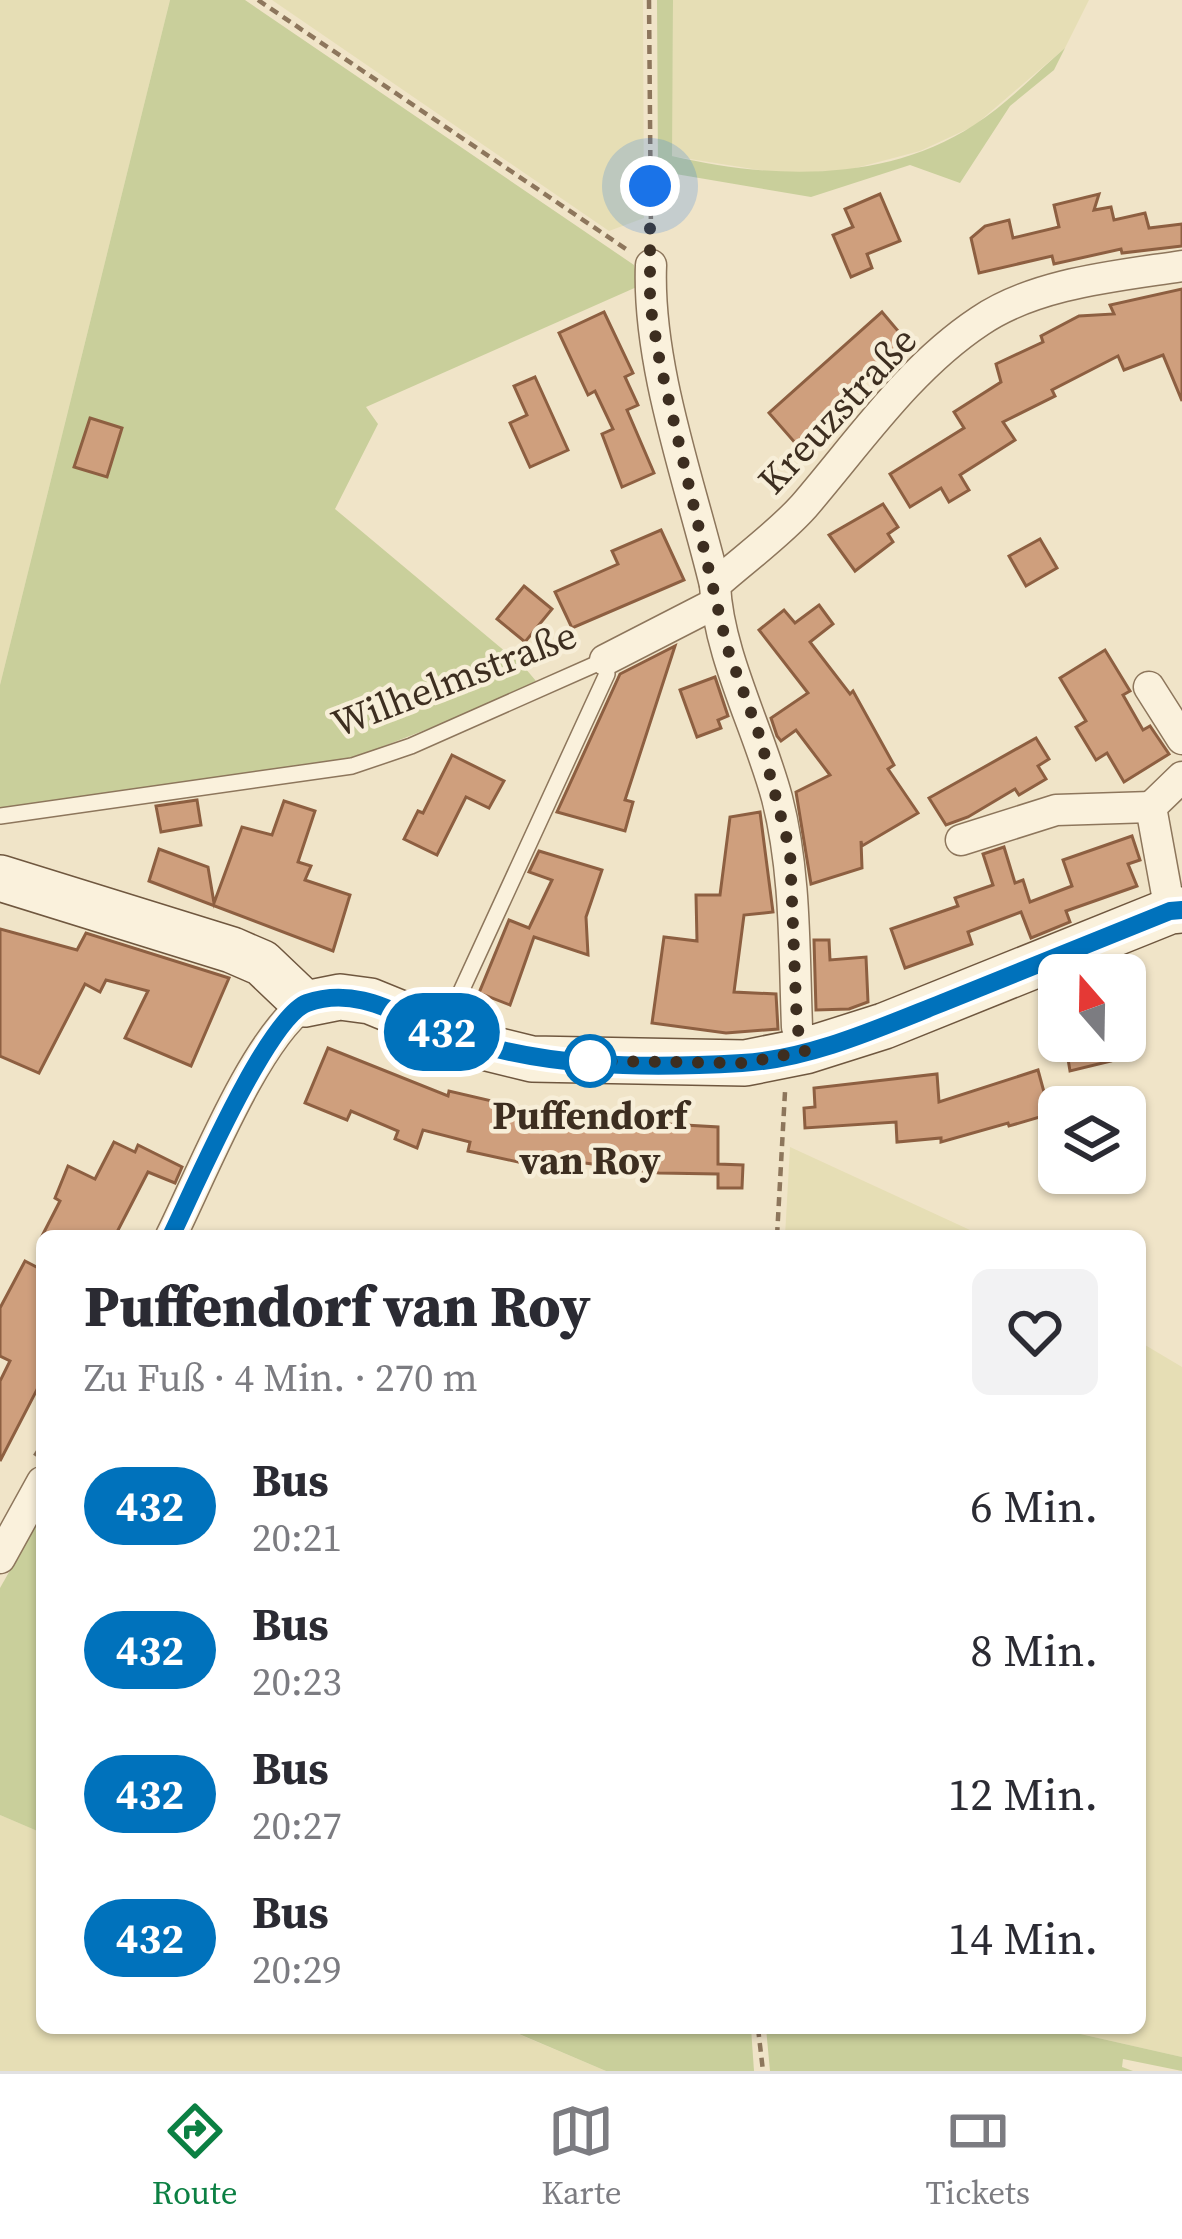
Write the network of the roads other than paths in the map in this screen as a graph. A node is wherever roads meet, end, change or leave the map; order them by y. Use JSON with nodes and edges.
{"nodes":[{"id":1,"x":651,"y":265,"type":"road end"},
{"id":2,"x":1182,"y":266,"type":"edge"},
{"id":3,"x":716,"y":594,"type":"junction"},
{"id":4,"x":605,"y":660,"type":"junction"},
{"id":5,"x":1149,"y":687,"type":"dead end"},
{"id":6,"x":1182,"y":739,"type":"edge"},
{"id":7,"x":1182,"y":777,"type":"edge"},
{"id":8,"x":1151,"y":807,"type":"junction"},
{"id":9,"x":0,"y":816,"type":"edge"},
{"id":10,"x":961,"y":840,"type":"dead end"},
{"id":11,"x":0,"y":878,"type":"edge"},
{"id":12,"x":1176,"y":911,"type":"edge"},
{"id":13,"x":305,"y":1004,"type":"junction"},
{"id":14,"x":442,"y":1032,"type":"junction"},
{"id":15,"x":790,"y":1054,"type":"junction"},
{"id":16,"x":174,"y":1230,"type":"edge"},
{"id":17,"x":36,"y":1493,"type":"edge"},
{"id":18,"x":0,"y":1558,"type":"edge"}],
"edges":[{"from":1,"to":3,"type":"street"},
{"from":2,"to":3,"type":"street","name":"Kreuzstraße"},
{"from":3,"to":4,"type":"street","name":"Kreuzstraße"},
{"from":3,"to":15,"type":"street"},
{"from":4,"to":9,"type":"lane","name":"Wilhelmstraße"},
{"from":4,"to":14,"type":"lane","name":"Wilhelmstraße"},
{"from":5,"to":6,"type":"street"},
{"from":7,"to":8,"type":"street"},
{"from":8,"to":10,"type":"street"},
{"from":8,"to":12,"type":"street"},
{"from":11,"to":13,"type":"street"},
{"from":12,"to":15,"type":"street"},
{"from":13,"to":14,"type":"street"},
{"from":13,"to":16,"type":"street"},
{"from":14,"to":15,"type":"street"},
{"from":17,"to":18,"type":"street"}]}
